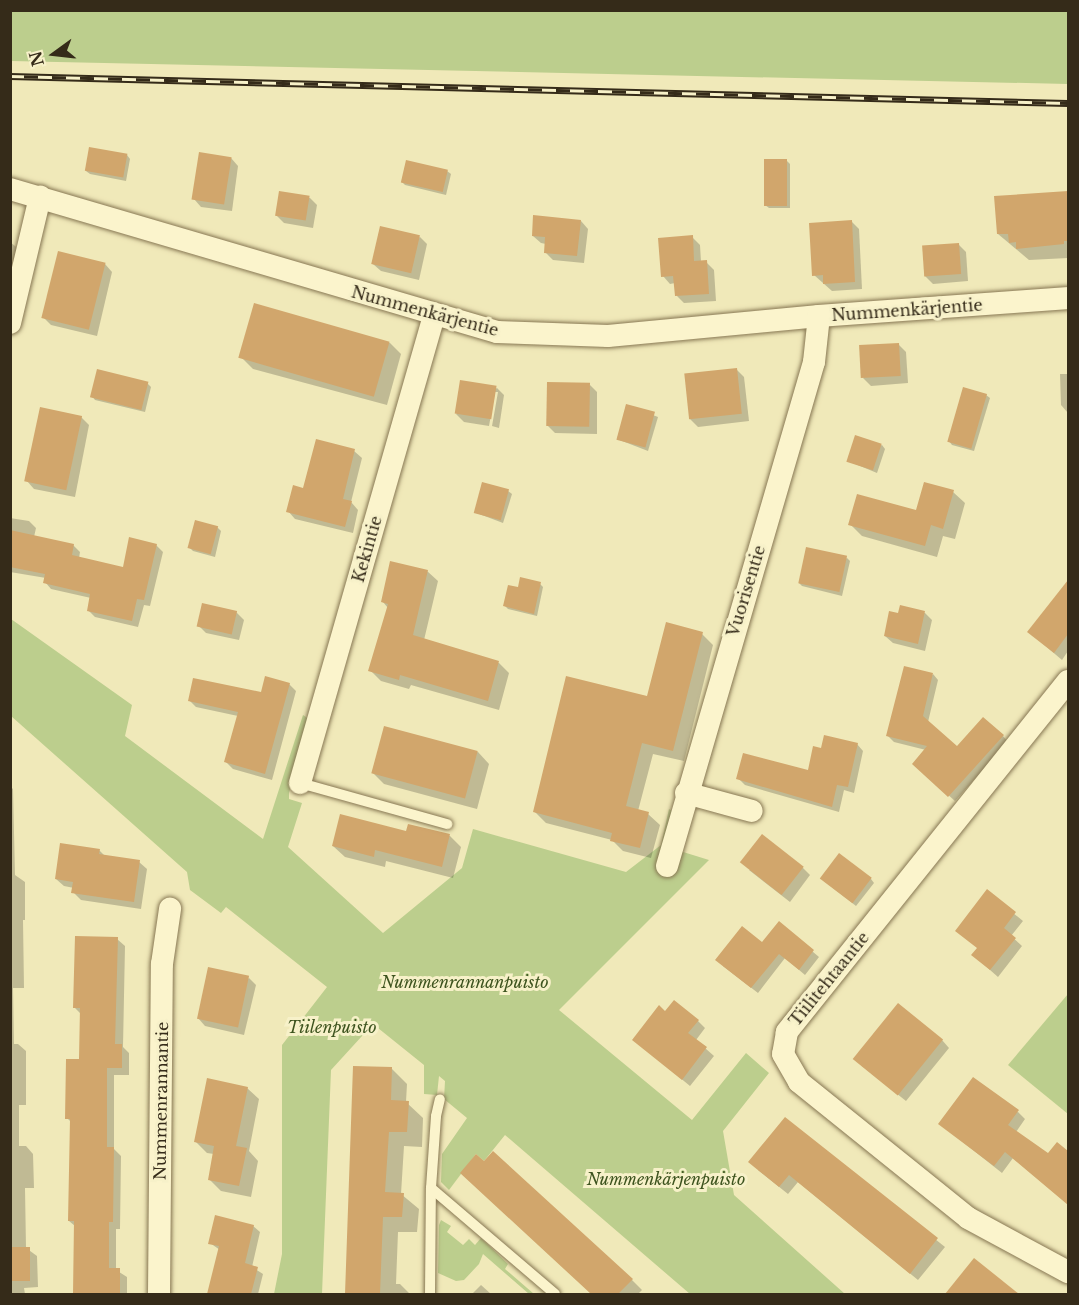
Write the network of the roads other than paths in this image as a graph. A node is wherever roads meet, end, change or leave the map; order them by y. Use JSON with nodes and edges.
{"nodes":[{"id":1,"x":10,"y":189,"type":"edge"},
{"id":2,"x":40,"y":197,"type":"junction"},
{"id":3,"x":1068,"y":298,"type":"edge"},
{"id":4,"x":434,"y":316,"type":"junction"},
{"id":5,"x":819,"y":316,"type":"junction"},
{"id":6,"x":10,"y":323,"type":"edge"},
{"id":7,"x":1068,"y":681,"type":"edge"},
{"id":8,"x":300,"y":783,"type":"joint"},
{"id":9,"x":687,"y":793,"type":"junction"},
{"id":10,"x":752,"y":811,"type":"dead end"},
{"id":11,"x":447,"y":824,"type":"dead end"},
{"id":12,"x":667,"y":866,"type":"dead end"},
{"id":13,"x":170,"y":909,"type":"dead end"},
{"id":14,"x":440,"y":1100,"type":"dead end"},
{"id":15,"x":431,"y":1188,"type":"junction"},
{"id":16,"x":1068,"y":1272,"type":"edge"},
{"id":17,"x":159,"y":1294,"type":"edge"},
{"id":18,"x":430,"y":1294,"type":"edge"},
{"id":19,"x":555,"y":1294,"type":"edge"}],
"edges":[{"from":1,"to":2,"type":"street","name":"Nummenkärjentie"},
{"from":2,"to":4,"type":"street","name":"Nummenkärjentie"},
{"from":2,"to":6,"type":"street"},
{"from":3,"to":5,"type":"street","name":"Nummenkärjentie"},
{"from":4,"to":5,"type":"street","name":"Nummenkärjentie"},
{"from":4,"to":8,"type":"street","name":"Kekintie"},
{"from":5,"to":9,"type":"street","name":"Vuorisentie"},
{"from":7,"to":16,"type":"street","name":"Tiilitehtaantie"},
{"from":8,"to":11,"type":"lane"},
{"from":9,"to":10,"type":"street"},
{"from":9,"to":12,"type":"street","name":"Vuorisentie"},
{"from":13,"to":17,"type":"street","name":"Nummenrannantie"},
{"from":14,"to":15,"type":"lane"},
{"from":15,"to":18,"type":"lane"},
{"from":15,"to":19,"type":"lane"}]}
